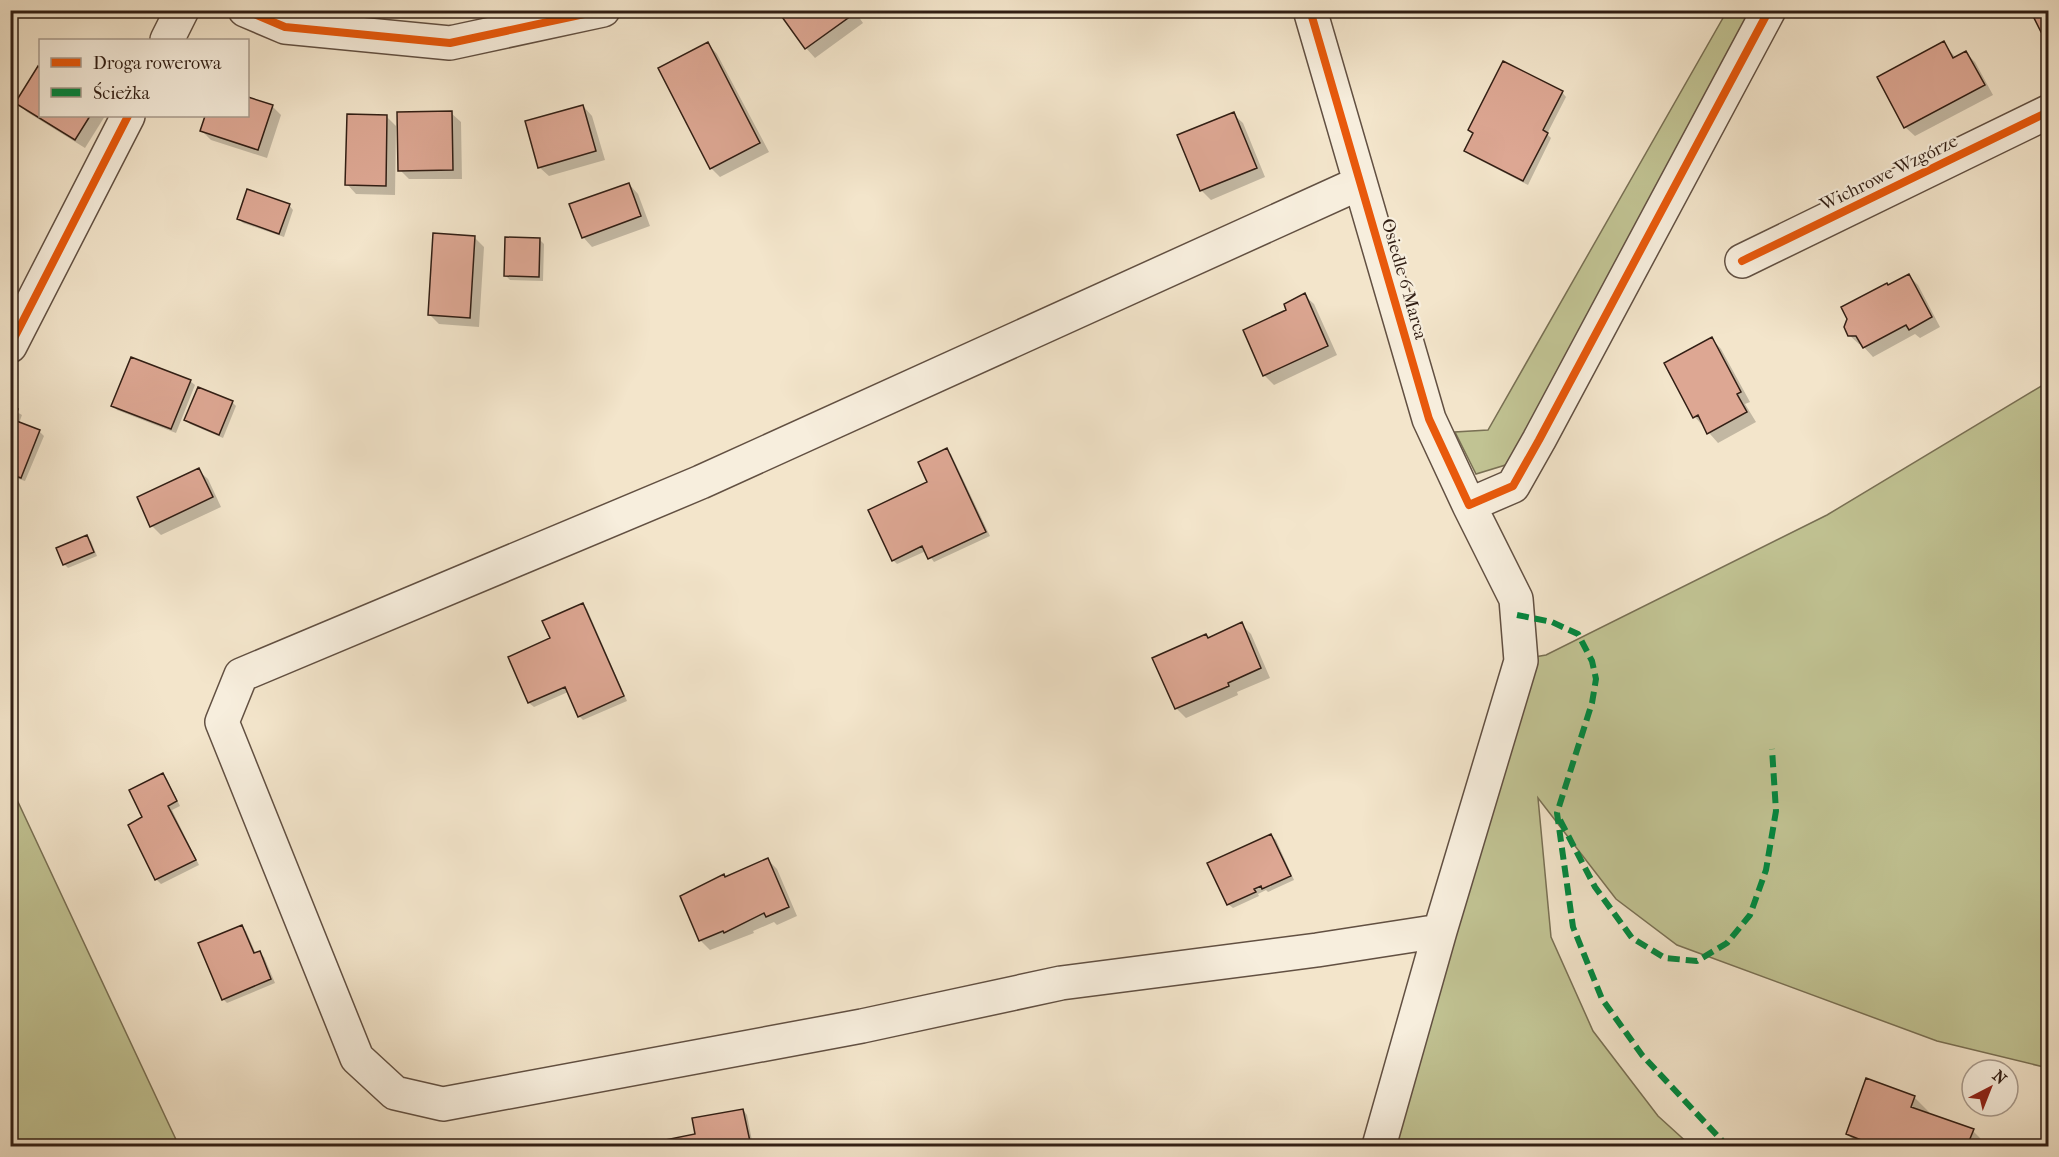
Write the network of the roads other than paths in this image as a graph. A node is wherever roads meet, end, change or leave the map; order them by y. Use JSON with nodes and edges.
{"nodes":[{"id":1,"x":182,"y":10,"type":"edge"},
{"id":2,"x":245,"y":10,"type":"edge"},
{"id":3,"x":603,"y":10,"type":"edge"},
{"id":4,"x":1310,"y":10,"type":"edge"},
{"id":5,"x":1769,"y":10,"type":"edge"},
{"id":6,"x":168,"y":39,"type":"edge"},
{"id":7,"x":2049,"y":112,"type":"edge"},
{"id":8,"x":127,"y":117,"type":"edge"},
{"id":9,"x":1360,"y":183,"type":"junction"},
{"id":10,"x":1742,"y":261,"type":"dead end"},
{"id":11,"x":10,"y":346,"type":"edge"},
{"id":12,"x":1469,"y":505,"type":"junction"},
{"id":13,"x":1440,"y":931,"type":"junction"},
{"id":14,"x":1379,"y":1146,"type":"edge"}],
"edges":[{"from":1,"to":6,"type":"street"},
{"from":2,"to":3,"type":"street"},
{"from":4,"to":9,"type":"street","name":"Osiedle 6 Marca"},
{"from":5,"to":12,"type":"street"},
{"from":7,"to":10,"type":"street","name":"Wichrowe Wzgórze"},
{"from":8,"to":11,"type":"street"},
{"from":9,"to":12,"type":"street","name":"Osiedle 6 Marca"},
{"from":9,"to":13,"type":"street"},
{"from":12,"to":13,"type":"street","name":"Osiedle 6 Marca"},
{"from":13,"to":14,"type":"street","name":"Osiedle 6 Marca"}]}
